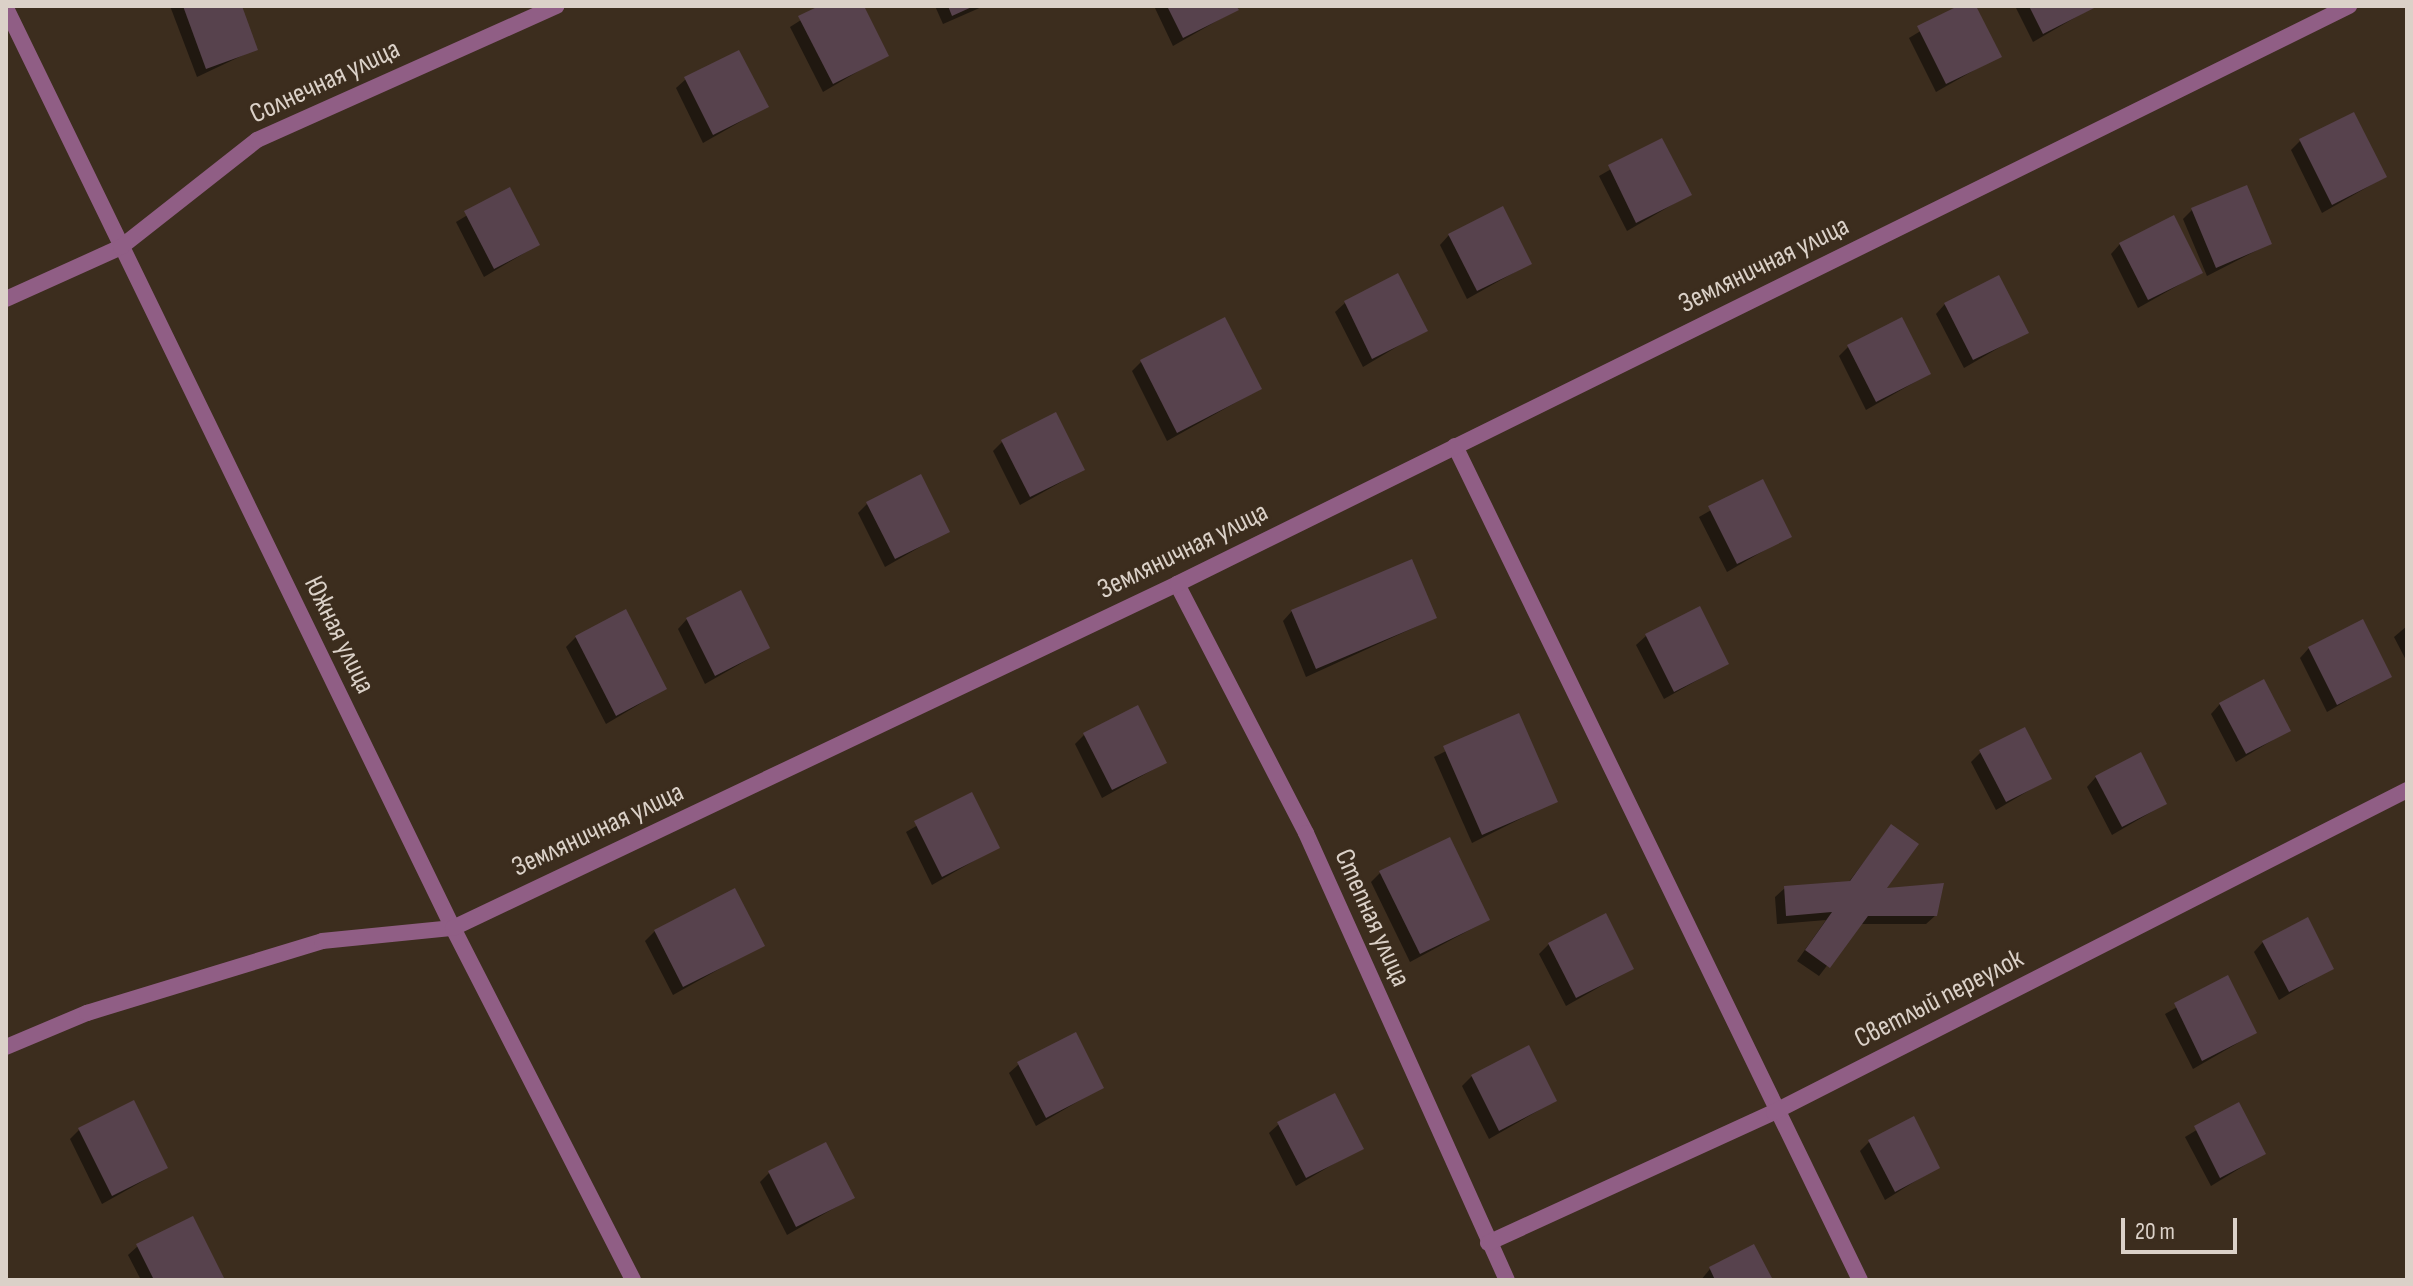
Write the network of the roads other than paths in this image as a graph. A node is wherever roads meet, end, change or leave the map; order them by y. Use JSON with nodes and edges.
{"nodes":[{"id":1,"x":556,"y":6,"type":"edge"},
{"id":2,"x":2349,"y":6,"type":"edge"},
{"id":3,"x":6,"y":8,"type":"edge"},
{"id":4,"x":121,"y":247,"type":"junction"},
{"id":5,"x":6,"y":299,"type":"edge"},
{"id":6,"x":1455,"y":446,"type":"junction"},
{"id":7,"x":1177,"y":584,"type":"junction"},
{"id":8,"x":2407,"y":790,"type":"edge"},
{"id":9,"x":453,"y":928,"type":"junction"},
{"id":10,"x":6,"y":1047,"type":"edge"},
{"id":11,"x":1774,"y":1112,"type":"junction"},
{"id":12,"x":1488,"y":1243,"type":"junction"},
{"id":13,"x":633,"y":1280,"type":"edge"},
{"id":14,"x":1507,"y":1280,"type":"edge"},
{"id":15,"x":1860,"y":1280,"type":"edge"}],
"edges":[{"from":1,"to":4,"type":"street","name":"Солнечная улица"},
{"from":2,"to":6,"type":"street","name":"Земляничная улица"},
{"from":3,"to":4,"type":"street","name":"Южная улица"},
{"from":4,"to":5,"type":"street","name":"Солнечная улица"},
{"from":4,"to":9,"type":"street","name":"Южная улица"},
{"from":6,"to":7,"type":"street","name":"Земляничная улица"},
{"from":6,"to":11,"type":"street"},
{"from":7,"to":9,"type":"street","name":"Земляничная улица"},
{"from":7,"to":12,"type":"street","name":"Степная улица"},
{"from":8,"to":11,"type":"street","name":"Светлый переулок"},
{"from":9,"to":10,"type":"street","name":"Земляничная улица"},
{"from":9,"to":13,"type":"street","name":"Южная улица"},
{"from":11,"to":12,"type":"street","name":"Светлый переулок"},
{"from":11,"to":15,"type":"street"},
{"from":12,"to":14,"type":"street","name":"Степная улица"}]}
